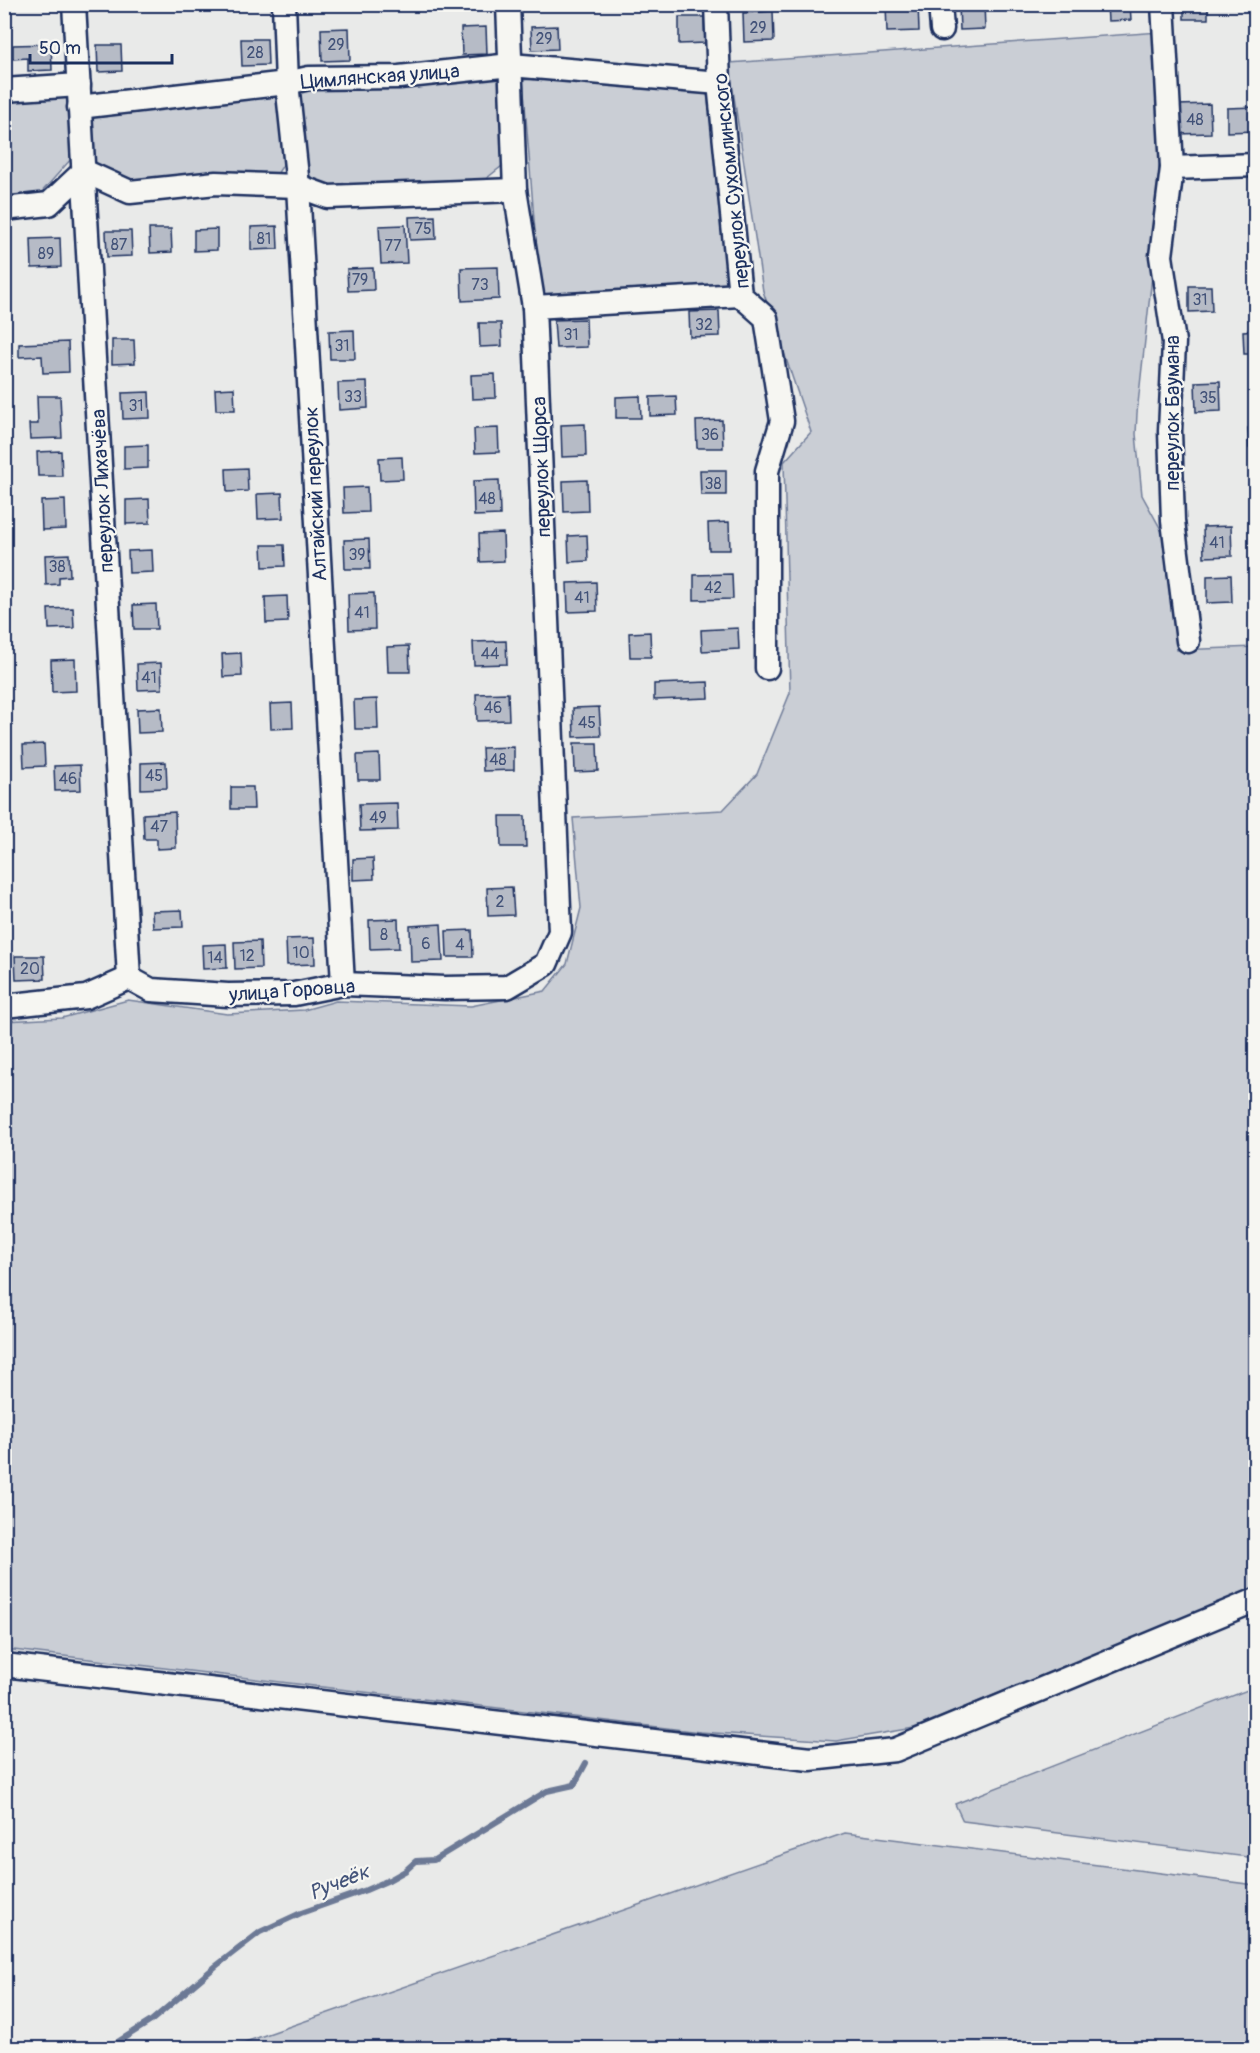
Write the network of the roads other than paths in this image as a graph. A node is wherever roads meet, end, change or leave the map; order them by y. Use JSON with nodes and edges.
{"nodes":[{"id":1,"x":74,"y":4,"type":"edge"},
{"id":2,"x":284,"y":4,"type":"edge"},
{"id":3,"x":508,"y":4,"type":"edge"},
{"id":4,"x":716,"y":4,"type":"edge"},
{"id":5,"x":940,"y":4,"type":"edge"},
{"id":6,"x":1163,"y":4,"type":"edge"},
{"id":7,"x":942,"y":29,"type":"dead end"},
{"id":8,"x":510,"y":66,"type":"junction"},
{"id":9,"x":287,"y":83,"type":"junction"},
{"id":10,"x":718,"y":83,"type":"junction"},
{"id":11,"x":4,"y":90,"type":"edge"},
{"id":12,"x":79,"y":96,"type":"junction"},
{"id":13,"x":1256,"y":165,"type":"edge"},
{"id":14,"x":1172,"y":168,"type":"junction"},
{"id":15,"x":84,"y":171,"type":"junction"},
{"id":16,"x":298,"y":186,"type":"junction"},
{"id":17,"x":515,"y":190,"type":"junction"},
{"id":18,"x":4,"y":209,"type":"edge"},
{"id":19,"x":740,"y":295,"type":"junction"},
{"id":20,"x":534,"y":308,"type":"junction"},
{"id":21,"x":1188,"y":641,"type":"dead end"},
{"id":22,"x":767,"y":668,"type":"dead end"},
{"id":23,"x":560,"y":932,"type":"joint"},
{"id":24,"x":129,"y":978,"type":"junction"},
{"id":25,"x":343,"y":984,"type":"junction"},
{"id":26,"x":4,"y":1006,"type":"edge"},
{"id":27,"x":1256,"y":1600,"type":"edge"},
{"id":28,"x":4,"y":1665,"type":"edge"}],
"edges":[{"from":1,"to":12,"type":"street","name":"переулок Лихачёва"},
{"from":2,"to":9,"type":"street","name":"Алтайский переулок"},
{"from":3,"to":8,"type":"street","name":"переулок Щорса"},
{"from":4,"to":10,"type":"street","name":"переулок Сухомлинского"},
{"from":5,"to":7,"type":"street"},
{"from":6,"to":14,"type":"street","name":"переулок Баумана"},
{"from":8,"to":9,"type":"street","name":"Цимлянская улица"},
{"from":8,"to":10,"type":"street","name":"Цимлянская улица"},
{"from":8,"to":17,"type":"street","name":"переулок Щорса"},
{"from":9,"to":12,"type":"street","name":"Цимлянская улица"},
{"from":9,"to":16,"type":"street","name":"Алтайский переулок"},
{"from":10,"to":19,"type":"street","name":"переулок Сухомлинского"},
{"from":11,"to":12,"type":"street","name":"Цимлянская улица"},
{"from":12,"to":15,"type":"street","name":"переулок Лихачёва"},
{"from":13,"to":14,"type":"street"},
{"from":14,"to":21,"type":"street","name":"переулок Баумана"},
{"from":15,"to":16,"type":"street"},
{"from":15,"to":18,"type":"street"},
{"from":15,"to":24,"type":"street","name":"переулок Лихачёва"},
{"from":16,"to":17,"type":"street"},
{"from":16,"to":25,"type":"street","name":"Алтайский переулок"},
{"from":17,"to":20,"type":"street","name":"переулок Щорса"},
{"from":19,"to":20,"type":"street"},
{"from":19,"to":22,"type":"street","name":"переулок Сухомлинского"},
{"from":20,"to":23,"type":"street","name":"переулок Щорса"},
{"from":23,"to":25,"type":"street","name":"улица Горовца"},
{"from":24,"to":25,"type":"street","name":"улица Горовца"},
{"from":24,"to":26,"type":"street"},
{"from":27,"to":28,"type":"street"}]}
